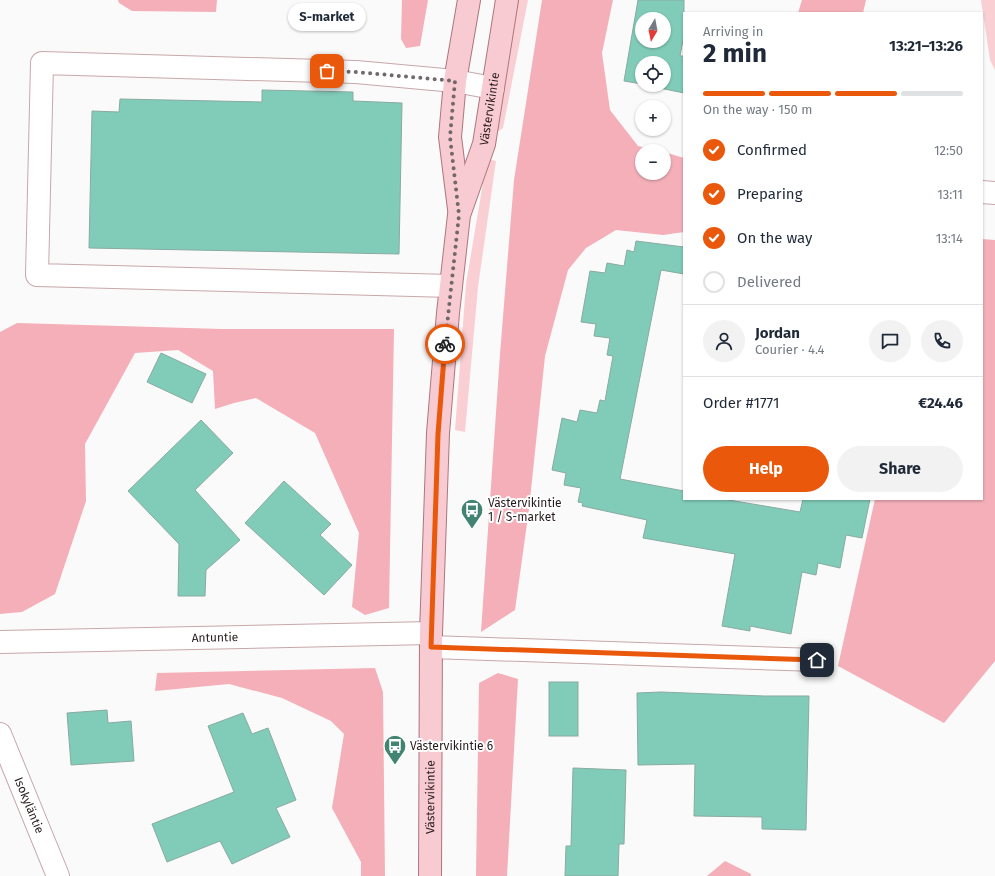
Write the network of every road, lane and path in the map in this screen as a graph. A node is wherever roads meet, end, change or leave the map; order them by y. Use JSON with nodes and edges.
{"nodes":[{"id":1,"x":469,"y":0,"type":"edge"},
{"id":2,"x":506,"y":0,"type":"edge"},
{"id":3,"x":455,"y":81,"type":"junction"},
{"id":4,"x":493,"y":88,"type":"junction"},
{"id":5,"x":983,"y":192,"type":"edge"},
{"id":6,"x":995,"y":193,"type":"edge"},
{"id":7,"x":459,"y":215,"type":"junction"},
{"id":8,"x":451,"y":286,"type":"junction"},
{"id":9,"x":431,"y":640,"type":"junction"},
{"id":10,"x":0,"y":642,"type":"edge"},
{"id":11,"x":817,"y":660,"type":"dead end"},
{"id":12,"x":0,"y":734,"type":"edge"},
{"id":13,"x":58,"y":876,"type":"edge"},
{"id":14,"x":430,"y":876,"type":"edge"}],
"edges":[{"from":1,"to":3,"type":"main road","name":"Västervikintie"},
{"from":2,"to":4,"type":"main road","name":"Västervikintie"},
{"from":3,"to":4,"type":"street"},
{"from":3,"to":7,"type":"main road","name":"Västervikintie"},
{"from":3,"to":8,"type":"street"},
{"from":4,"to":7,"type":"main road","name":"Västervikintie"},
{"from":5,"to":6,"type":"street"},
{"from":7,"to":8,"type":"main road","name":"Västervikintie"},
{"from":8,"to":9,"type":"main road","name":"Västervikintie"},
{"from":9,"to":10,"type":"street","name":"Antuntie"},
{"from":9,"to":11,"type":"street","name":"Antuntie"},
{"from":9,"to":14,"type":"main road","name":"Västervikintie"},
{"from":12,"to":13,"type":"street","name":"Isokyläntie"}]}
